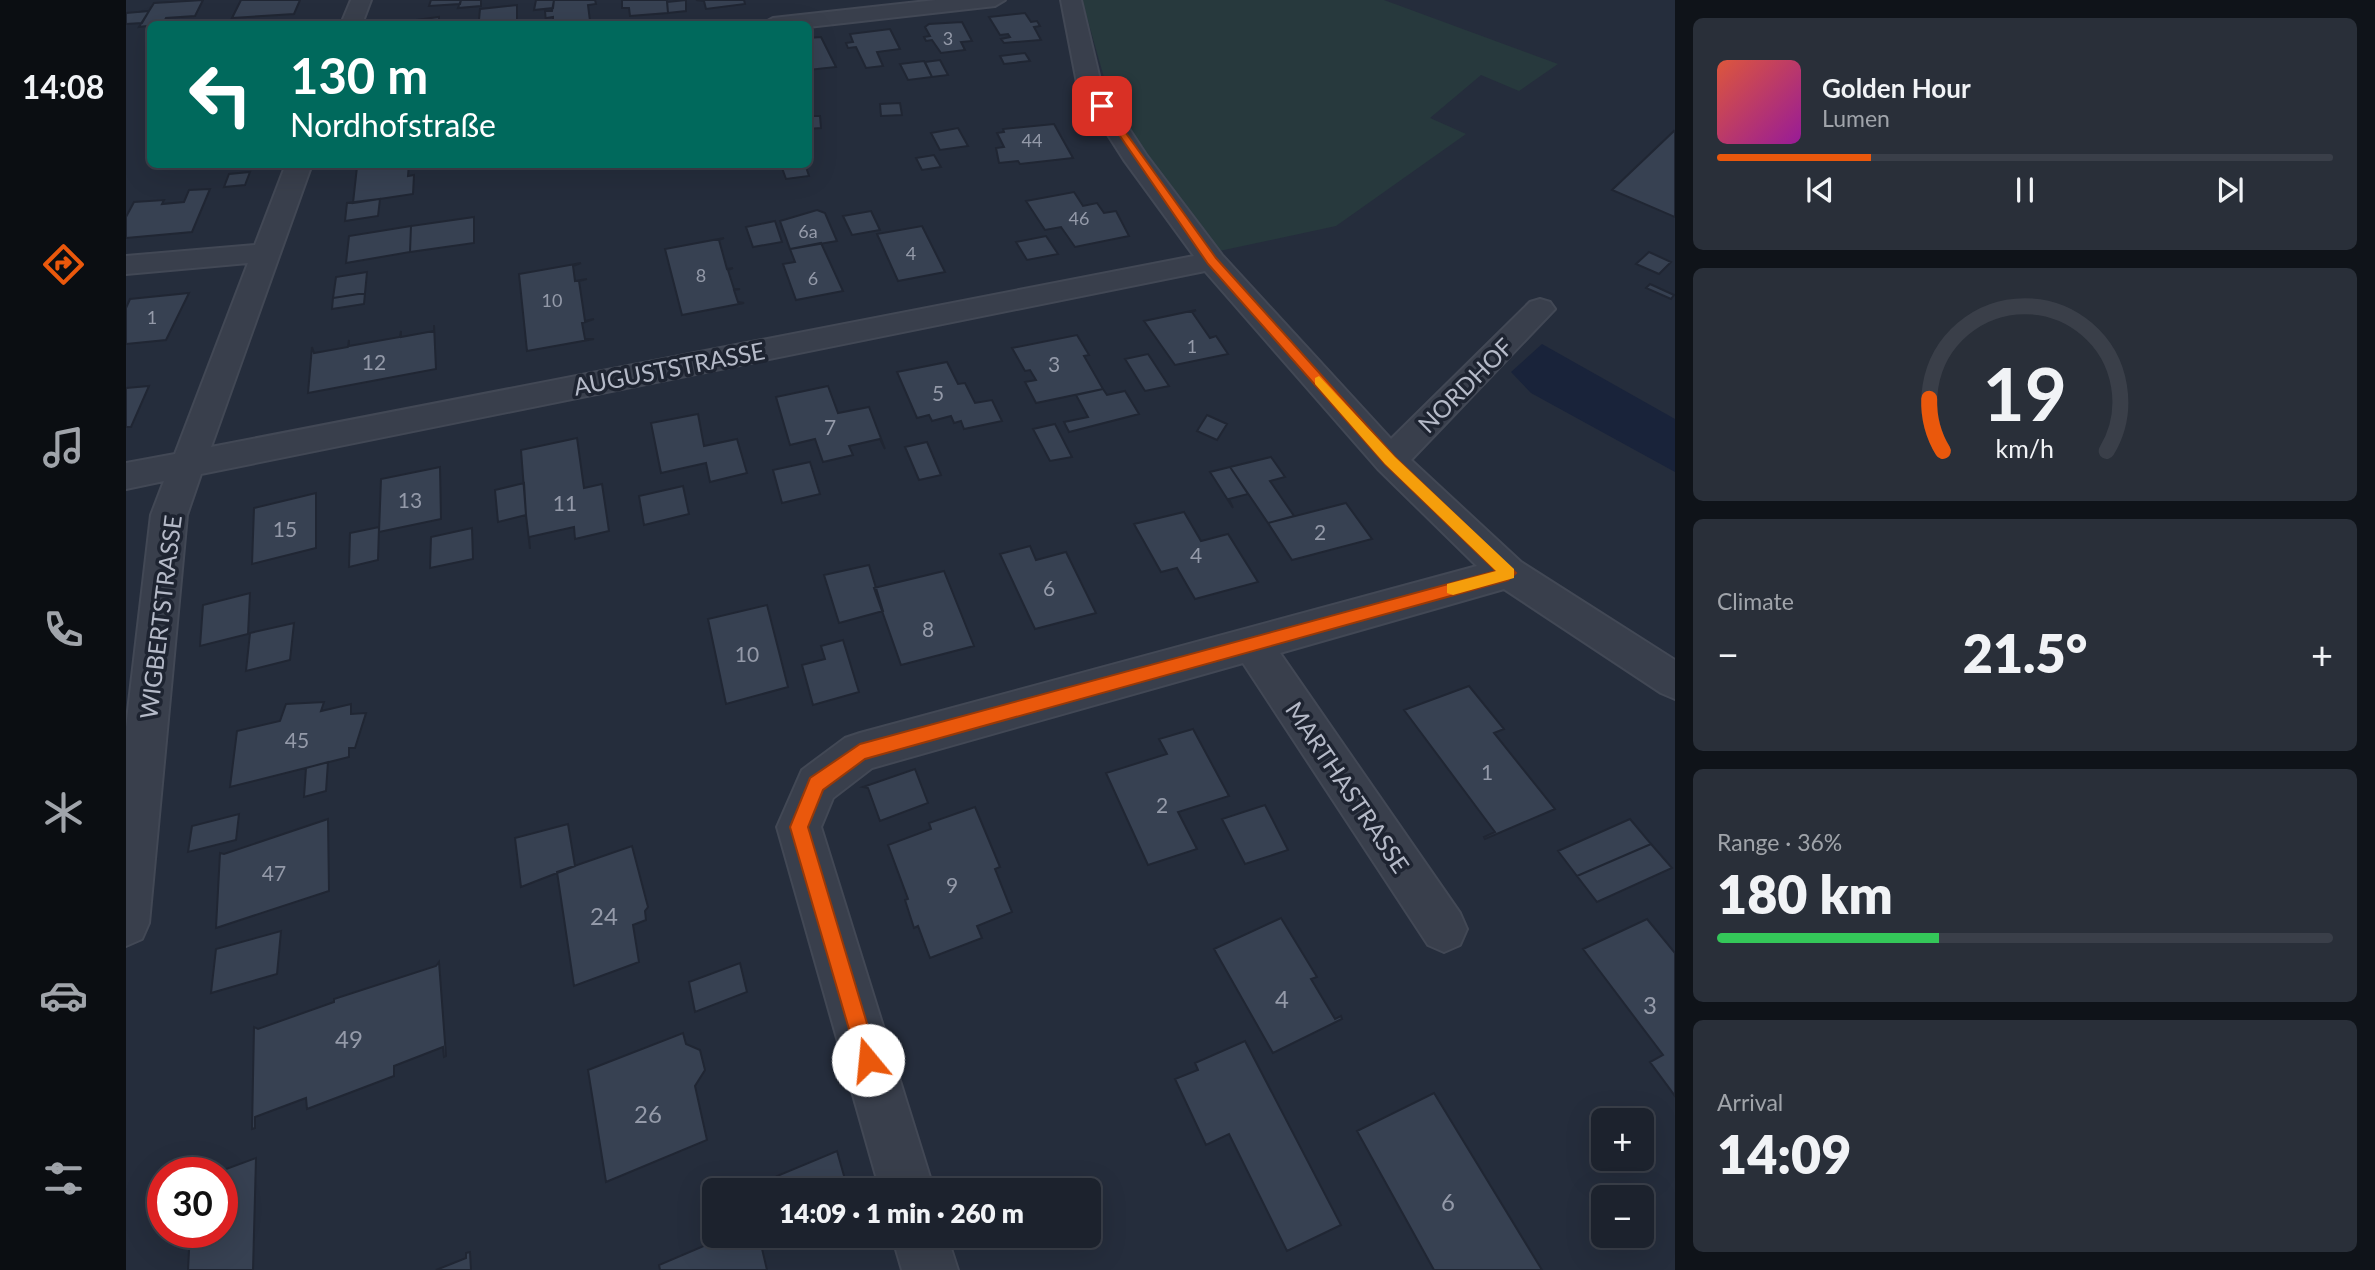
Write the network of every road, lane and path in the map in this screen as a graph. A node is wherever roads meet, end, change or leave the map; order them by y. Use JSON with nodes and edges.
{"nodes":[{"id":1,"x":361,"y":0,"type":"edge"},
{"id":2,"x":995,"y":0,"type":"edge"},
{"id":3,"x":1071,"y":0,"type":"edge"},
{"id":4,"x":353,"y":21,"type":"edge"},
{"id":5,"x":801,"y":21,"type":"edge"},
{"id":6,"x":297,"y":168,"type":"edge"},
{"id":7,"x":264,"y":253,"type":"junction"},
{"id":8,"x":1212,"y":261,"type":"junction"},
{"id":9,"x":126,"y":265,"type":"edge"},
{"id":10,"x":1540,"y":309,"type":"dead end"},
{"id":11,"x":1390,"y":460,"type":"junction"},
{"id":12,"x":188,"y":463,"type":"junction"},
{"id":13,"x":126,"y":476,"type":"edge"},
{"id":14,"x":1508,"y":573,"type":"junction"},
{"id":15,"x":1253,"y":645,"type":"junction"},
{"id":16,"x":1675,"y":681,"type":"edge"},
{"id":17,"x":126,"y":923,"type":"edge"},
{"id":18,"x":1444,"y":929,"type":"dead end"},
{"id":19,"x":902,"y":1178,"type":"edge"},
{"id":20,"x":924,"y":1248,"type":"edge"},
{"id":21,"x":930,"y":1270,"type":"edge"}],
"edges":[{"from":1,"to":4,"type":"street"},
{"from":2,"to":5,"type":"street"},
{"from":3,"to":8,"type":"street"},
{"from":6,"to":7,"type":"street","name":"WIGBERTSTRASSE"},
{"from":7,"to":9,"type":"street"},
{"from":7,"to":12,"type":"street","name":"WIGBERTSTRASSE"},
{"from":8,"to":11,"type":"street"},
{"from":8,"to":12,"type":"street","name":"AUGUSTSTRASSE"},
{"from":10,"to":11,"type":"street","name":"NORDHOF"},
{"from":11,"to":14,"type":"street"},
{"from":12,"to":13,"type":"street","name":"AUGUSTSTRASSE"},
{"from":12,"to":17,"type":"street","name":"WIGBERTSTRASSE"},
{"from":14,"to":15,"type":"street"},
{"from":14,"to":16,"type":"street"},
{"from":15,"to":18,"type":"street","name":"MARTHASTRASSE"},
{"from":15,"to":19,"type":"street"},
{"from":20,"to":21,"type":"street"}]}
